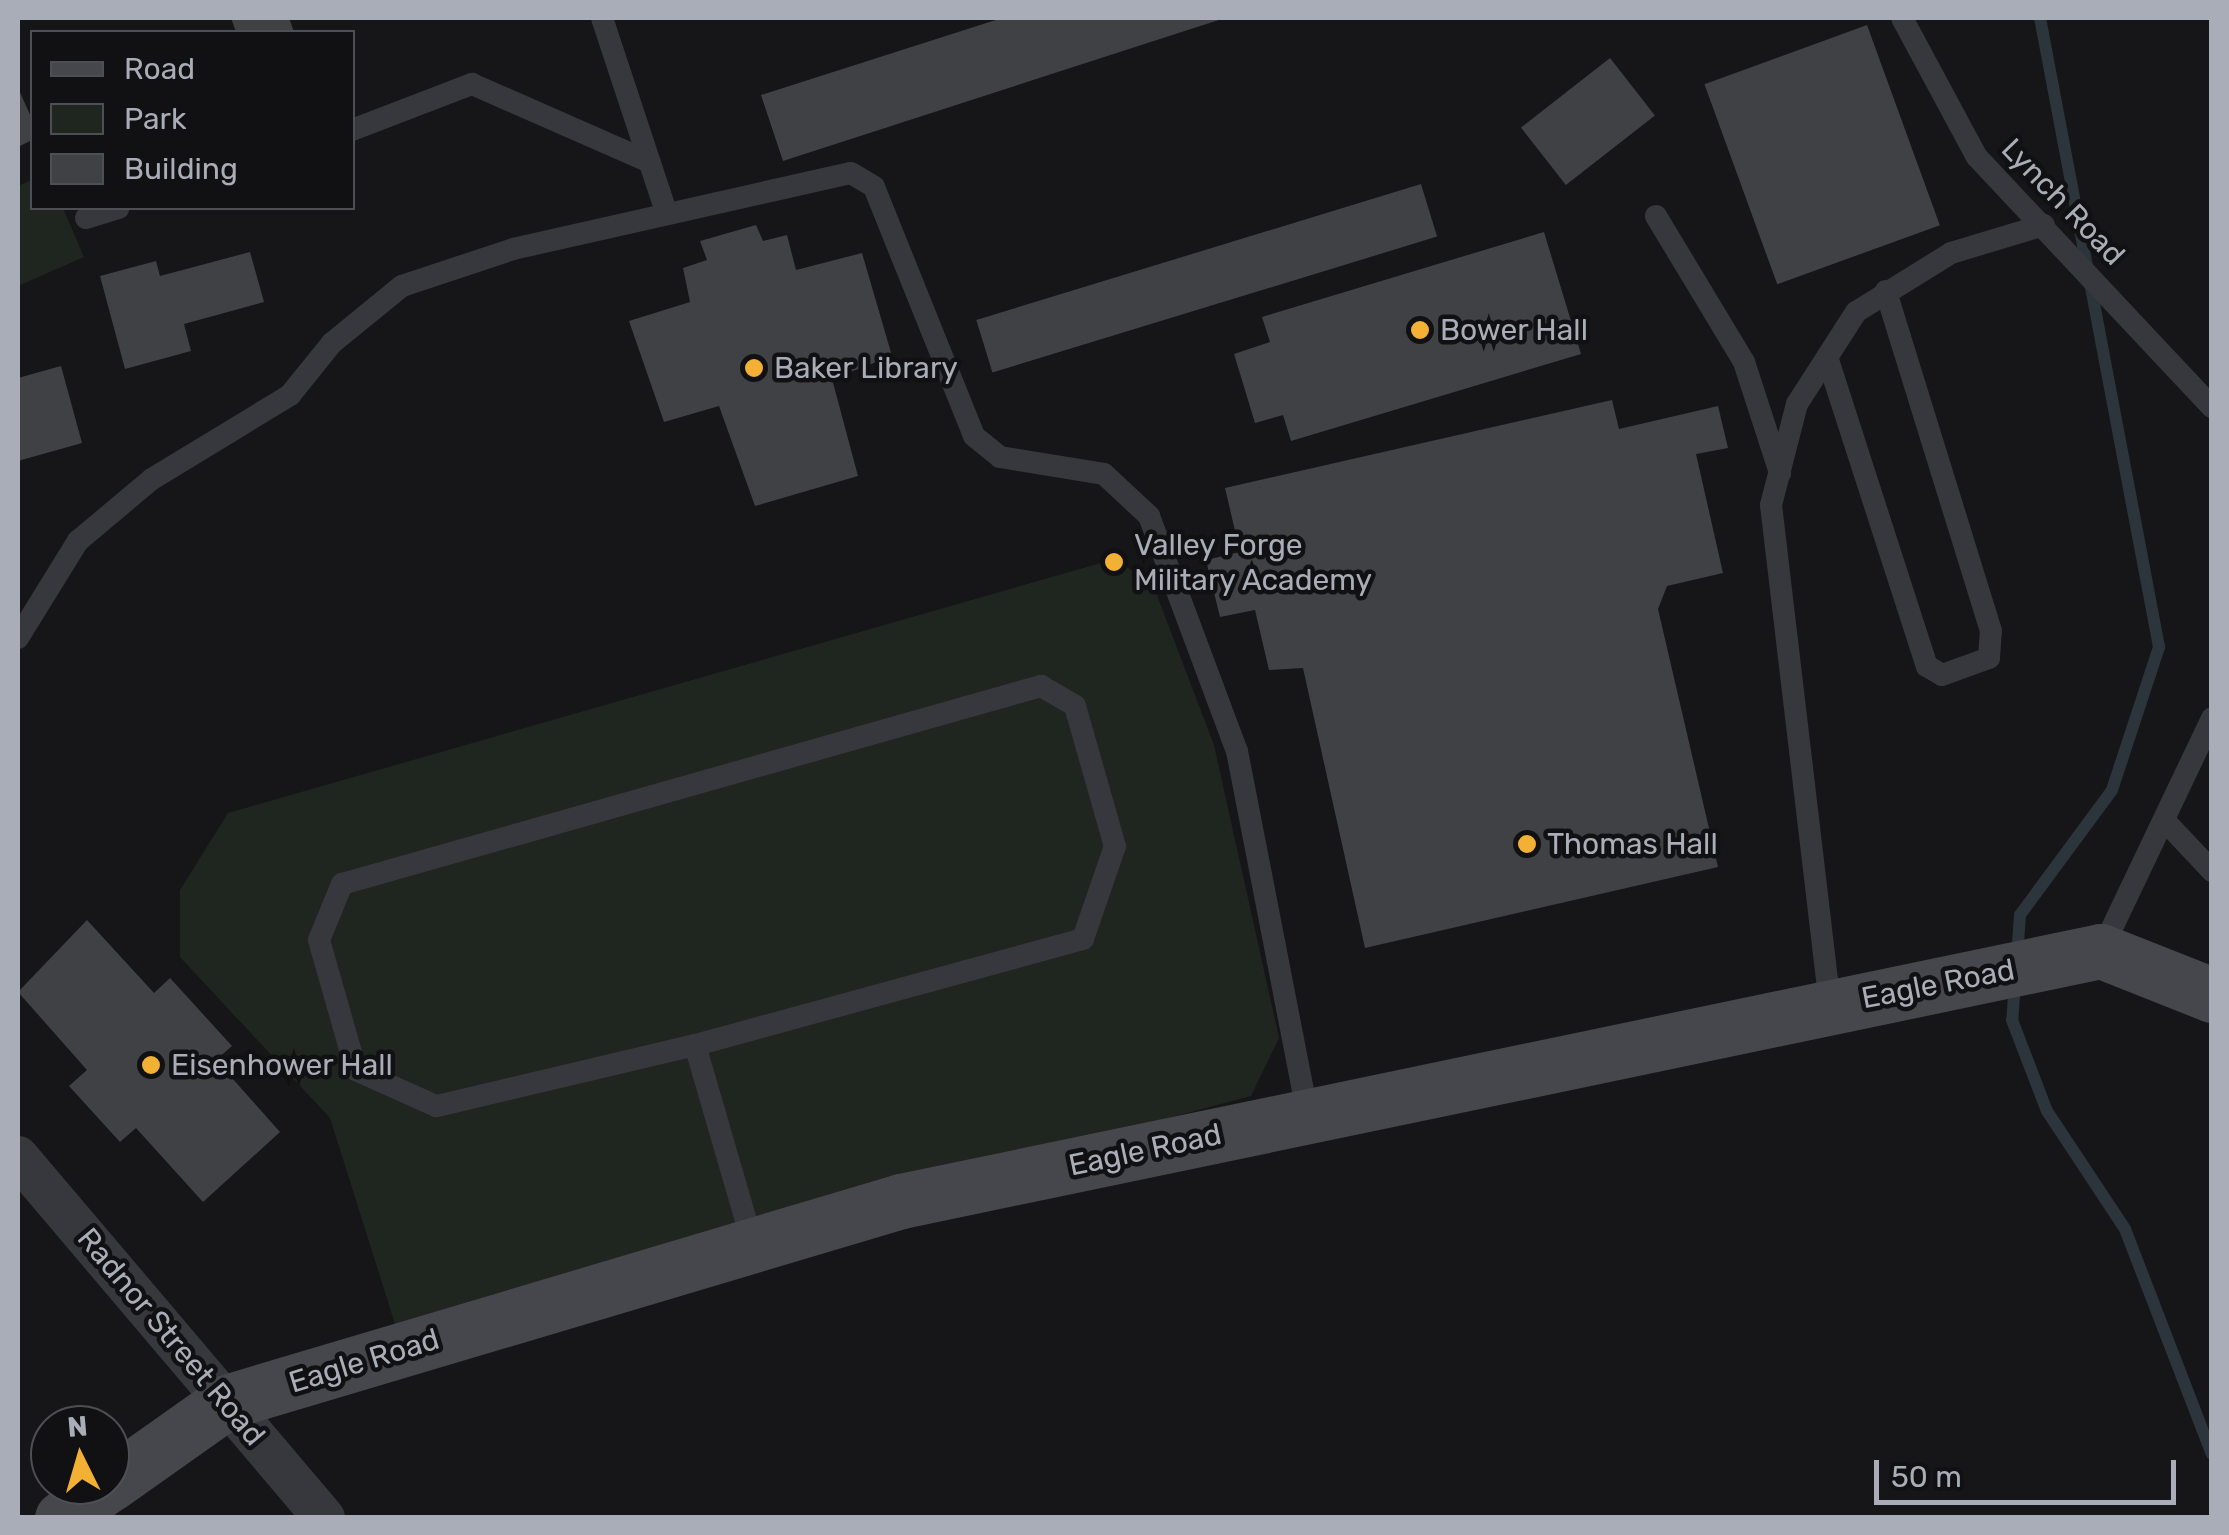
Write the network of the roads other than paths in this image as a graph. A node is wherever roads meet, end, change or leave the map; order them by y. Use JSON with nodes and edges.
{"nodes":[{"id":1,"x":602,"y":18,"type":"edge"},
{"id":2,"x":1902,"y":18,"type":"edge"},
{"id":3,"x":355,"y":129,"type":"edge"},
{"id":4,"x":650,"y":162,"type":"junction"},
{"id":5,"x":112,"y":210,"type":"edge"},
{"id":6,"x":666,"y":211,"type":"junction"},
{"id":7,"x":1656,"y":216,"type":"dead end"},
{"id":8,"x":86,"y":218,"type":"dead end"},
{"id":9,"x":2044,"y":225,"type":"junction"},
{"id":10,"x":1886,"y":291,"type":"junction"},
{"id":11,"x":1827,"y":357,"type":"junction"},
{"id":12,"x":2212,"y":407,"type":"edge"},
{"id":13,"x":1780,"y":473,"type":"junction"},
{"id":14,"x":18,"y":638,"type":"edge"},
{"id":15,"x":2212,"y":718,"type":"edge"},
{"id":16,"x":2164,"y":820,"type":"junction"},
{"id":17,"x":2212,"y":871,"type":"edge"},
{"id":18,"x":2101,"y":951,"type":"junction"},
{"id":19,"x":2212,"y":995,"type":"edge"},
{"id":20,"x":1830,"y":1005,"type":"junction"},
{"id":21,"x":695,"y":1045,"type":"junction"},
{"id":22,"x":1308,"y":1116,"type":"junction"},
{"id":23,"x":18,"y":1157,"type":"edge"},
{"id":24,"x":753,"y":1246,"type":"junction"},
{"id":25,"x":226,"y":1402,"type":"junction"},
{"id":26,"x":130,"y":1469,"type":"edge"},
{"id":27,"x":324,"y":1518,"type":"edge"}],
"edges":[{"from":1,"to":4,"type":"lane"},
{"from":2,"to":9,"type":"lane","name":"Lynch Road"},
{"from":3,"to":4,"type":"lane"},
{"from":4,"to":6,"type":"lane"},
{"from":5,"to":8,"type":"lane"},
{"from":6,"to":14,"type":"lane"},
{"from":6,"to":22,"type":"lane"},
{"from":7,"to":13,"type":"lane"},
{"from":9,"to":10,"type":"lane"},
{"from":9,"to":12,"type":"lane","name":"Lynch Road"},
{"from":10,"to":11,"type":"lane"},
{"from":10,"to":11,"type":"lane"},
{"from":11,"to":13,"type":"lane"},
{"from":13,"to":20,"type":"lane"},
{"from":15,"to":16,"type":"lane"},
{"from":16,"to":17,"type":"lane"},
{"from":16,"to":18,"type":"lane"},
{"from":18,"to":19,"type":"street"},
{"from":18,"to":20,"type":"street","name":"Eagle Road"},
{"from":20,"to":22,"type":"street","name":"Eagle Road"},
{"from":21,"to":21,"type":"lane"},
{"from":21,"to":24,"type":"lane"},
{"from":22,"to":24,"type":"street","name":"Eagle Road"},
{"from":23,"to":25,"type":"street","name":"Radnor Street Road"},
{"from":24,"to":25,"type":"street","name":"Eagle Road"},
{"from":25,"to":26,"type":"street","name":"Eagle Road"},
{"from":25,"to":27,"type":"street","name":"Radnor Street Road"}]}
